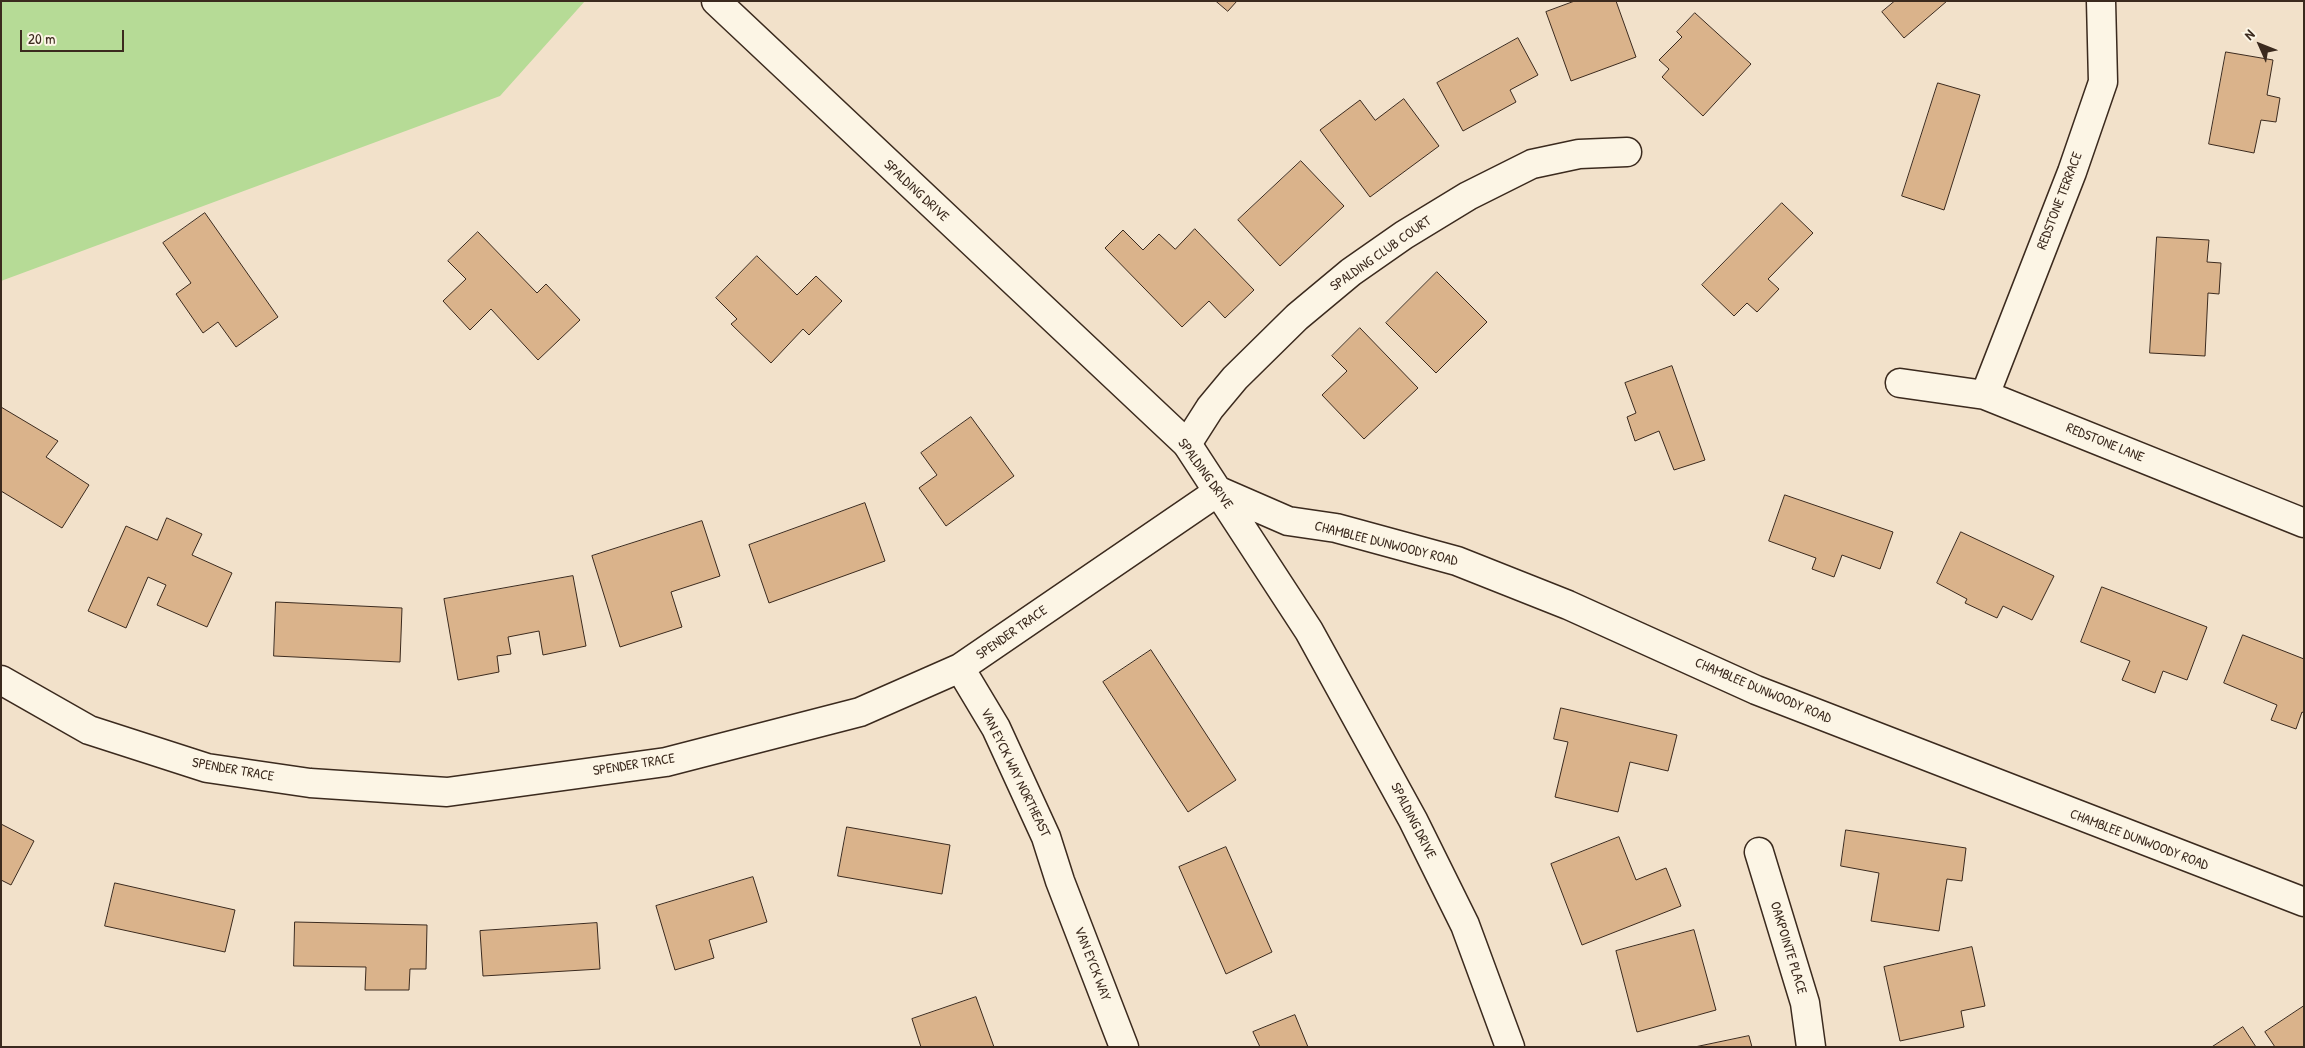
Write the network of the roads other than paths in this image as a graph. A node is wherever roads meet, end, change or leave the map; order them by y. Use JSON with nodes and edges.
{"nodes":[{"id":1,"x":716,"y":1,"type":"edge"},
{"id":2,"x":2101,"y":1,"type":"edge"},
{"id":3,"x":1627,"y":152,"type":"dead end"},
{"id":4,"x":1900,"y":383,"type":"dead end"},
{"id":5,"x":1985,"y":395,"type":"junction"},
{"id":6,"x":1187,"y":444,"type":"junction"},
{"id":7,"x":1219,"y":491,"type":"junction"},
{"id":8,"x":2304,"y":523,"type":"edge"},
{"id":9,"x":960,"y":668,"type":"junction"},
{"id":10,"x":1,"y":680,"type":"edge"},
{"id":11,"x":1759,"y":852,"type":"dead end"},
{"id":12,"x":1060,"y":881,"type":"joint"},
{"id":13,"x":2304,"y":902,"type":"edge"},
{"id":14,"x":1124,"y":1047,"type":"edge"},
{"id":15,"x":1510,"y":1047,"type":"edge"},
{"id":16,"x":1811,"y":1047,"type":"edge"}],
"edges":[{"from":1,"to":6,"type":"street","name":"SPALDING DRIVE"},
{"from":2,"to":5,"type":"street","name":"REDSTONE TERRACE"},
{"from":3,"to":6,"type":"street","name":"SPALDING CLUB COURT"},
{"from":4,"to":5,"type":"street","name":"REDSTONE LANE"},
{"from":5,"to":8,"type":"street","name":"REDSTONE LANE"},
{"from":6,"to":7,"type":"street","name":"SPALDING DRIVE"},
{"from":7,"to":9,"type":"street","name":"SPENDER TRACE"},
{"from":7,"to":13,"type":"street","name":"CHAMBLEE DUNWOODY ROAD"},
{"from":7,"to":15,"type":"street","name":"SPALDING DRIVE"},
{"from":9,"to":10,"type":"street","name":"SPENDER TRACE"},
{"from":9,"to":12,"type":"street","name":"VAN EYCK WAY NORTHEAST"},
{"from":11,"to":16,"type":"street","name":"OAKPOINTE PLACE"},
{"from":12,"to":14,"type":"street","name":"VAN EYCK WAY"}]}
